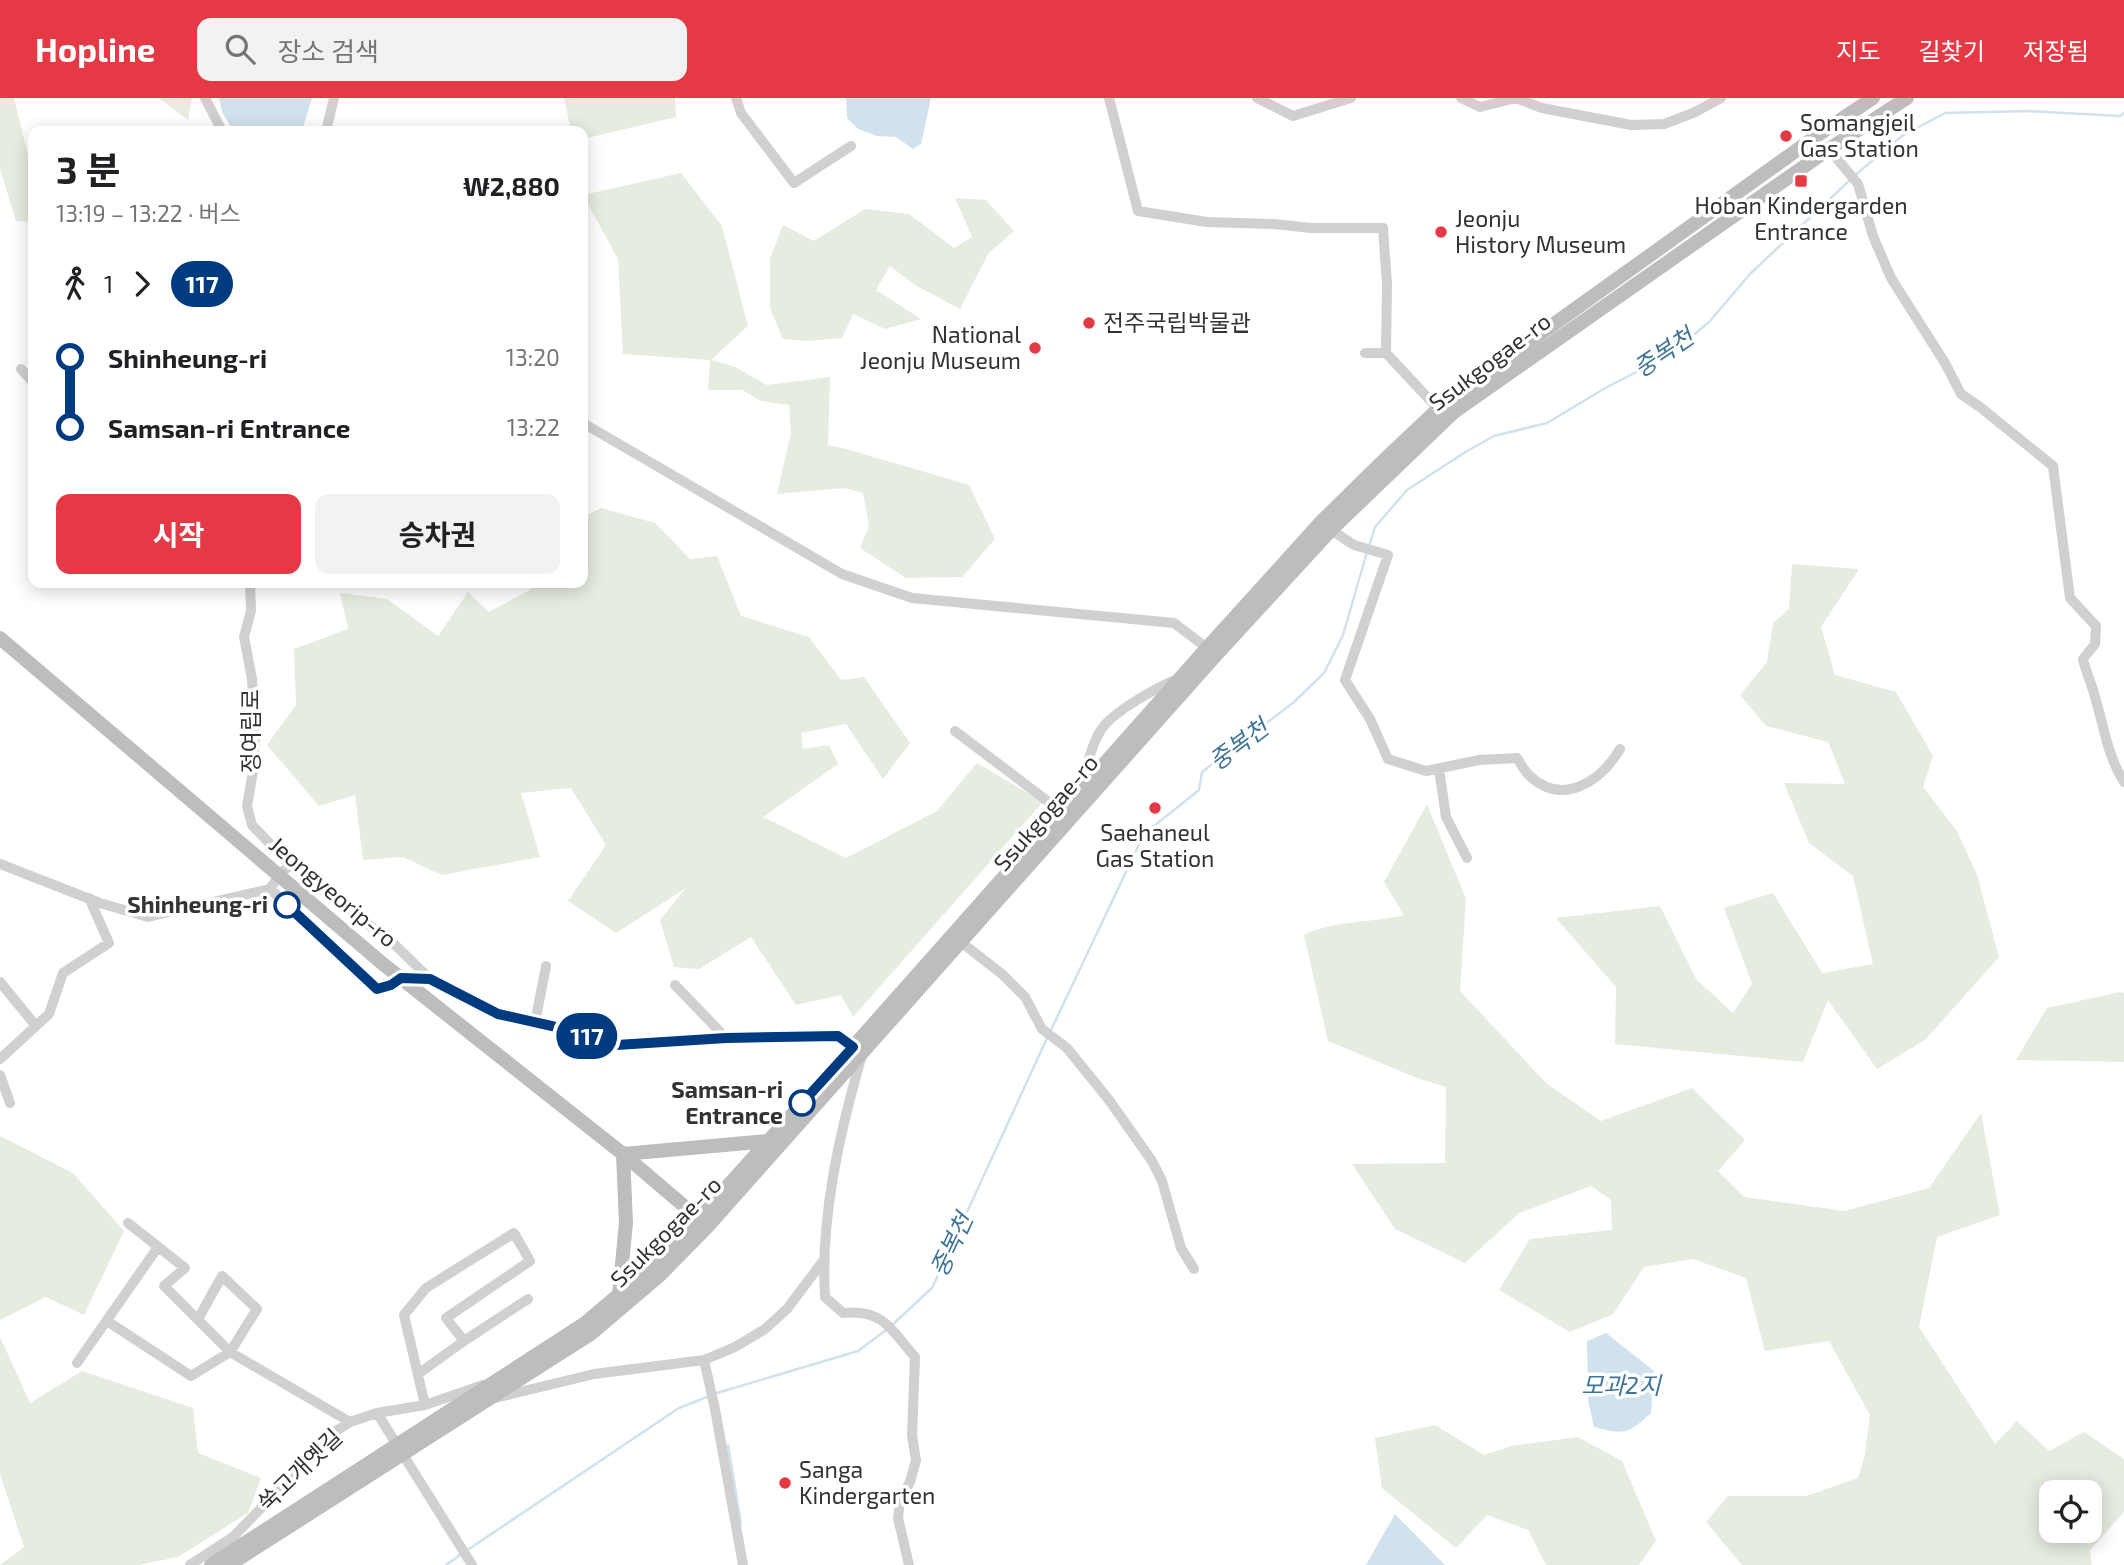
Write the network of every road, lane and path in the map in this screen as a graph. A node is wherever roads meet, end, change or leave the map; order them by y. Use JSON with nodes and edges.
{"nodes":[{"id":1,"x":205,"y":98,"type":"edge"},
{"id":2,"x":334,"y":98,"type":"edge"},
{"id":3,"x":736,"y":98,"type":"edge"},
{"id":4,"x":1109,"y":98,"type":"edge"},
{"id":5,"x":1257,"y":98,"type":"edge"},
{"id":6,"x":1351,"y":98,"type":"edge"},
{"id":7,"x":1461,"y":98,"type":"edge"},
{"id":8,"x":1516,"y":98,"type":"edge"},
{"id":9,"x":1721,"y":98,"type":"edge"},
{"id":10,"x":1874,"y":98,"type":"edge"},
{"id":11,"x":1907,"y":98,"type":"edge"},
{"id":12,"x":219,"y":126,"type":"edge"},
{"id":13,"x":327,"y":126,"type":"edge"},
{"id":14,"x":851,"y":146,"type":"dead end"},
{"id":15,"x":1829,"y":149,"type":"junction"},
{"id":16,"x":1365,"y":353,"type":"dead end"},
{"id":17,"x":1386,"y":353,"type":"junction"},
{"id":18,"x":21,"y":369,"type":"dead end"},
{"id":19,"x":28,"y":377,"type":"edge"},
{"id":20,"x":1443,"y":414,"type":"junction"},
{"id":21,"x":588,"y":426,"type":"edge"},
{"id":22,"x":1331,"y":530,"type":"junction"},
{"id":23,"x":250,"y":588,"type":"edge"},
{"id":24,"x":0,"y":638,"type":"edge"},
{"id":25,"x":1212,"y":651,"type":"junction"},
{"id":26,"x":1181,"y":677,"type":"junction"},
{"id":27,"x":955,"y":731,"type":"dead end"},
{"id":28,"x":1620,"y":749,"type":"dead end"},
{"id":29,"x":1438,"y":769,"type":"junction"},
{"id":30,"x":2124,"y":782,"type":"edge"},
{"id":31,"x":1082,"y":788,"type":"junction"},
{"id":32,"x":1062,"y":812,"type":"junction"},
{"id":33,"x":1467,"y":858,"type":"dead end"},
{"id":34,"x":0,"y":864,"type":"edge"},
{"id":35,"x":284,"y":870,"type":"junction"},
{"id":36,"x":270,"y":889,"type":"junction"},
{"id":37,"x":89,"y":898,"type":"junction"},
{"id":38,"x":962,"y":943,"type":"junction"},
{"id":39,"x":545,"y":966,"type":"dead end"},
{"id":40,"x":401,"y":978,"type":"junction"},
{"id":41,"x":430,"y":979,"type":"junction"},
{"id":42,"x":0,"y":982,"type":"edge"},
{"id":43,"x":675,"y":985,"type":"dead end"},
{"id":44,"x":535,"y":1023,"type":"junction"},
{"id":45,"x":36,"y":1026,"type":"junction"},
{"id":46,"x":726,"y":1038,"type":"junction"},
{"id":47,"x":857,"y":1051,"type":"junction"},
{"id":48,"x":0,"y":1059,"type":"edge"},
{"id":49,"x":0,"y":1075,"type":"edge"},
{"id":50,"x":10,"y":1103,"type":"dead end"},
{"id":51,"x":768,"y":1141,"type":"junction"},
{"id":52,"x":623,"y":1154,"type":"junction"},
{"id":53,"x":704,"y":1222,"type":"junction"},
{"id":54,"x":128,"y":1223,"type":"dead end"},
{"id":55,"x":158,"y":1247,"type":"junction"},
{"id":56,"x":823,"y":1261,"type":"junction"},
{"id":57,"x":1194,"y":1269,"type":"dead end"},
{"id":58,"x":619,"y":1294,"type":"junction"},
{"id":59,"x":528,"y":1299,"type":"dead end"},
{"id":60,"x":198,"y":1319,"type":"junction"},
{"id":61,"x":107,"y":1321,"type":"junction"},
{"id":62,"x":464,"y":1341,"type":"junction"},
{"id":63,"x":230,"y":1352,"type":"junction"},
{"id":64,"x":704,"y":1360,"type":"junction"},
{"id":65,"x":77,"y":1363,"type":"dead end"},
{"id":66,"x":418,"y":1374,"type":"junction"},
{"id":67,"x":495,"y":1380,"type":"junction"},
{"id":68,"x":489,"y":1400,"type":"junction"},
{"id":69,"x":425,"y":1405,"type":"junction"},
{"id":70,"x":377,"y":1413,"type":"junction"},
{"id":71,"x":350,"y":1423,"type":"junction"},
{"id":72,"x":400,"y":1449,"type":"junction"},
{"id":73,"x":471,"y":1562,"type":"edge"},
{"id":74,"x":190,"y":1565,"type":"edge"},
{"id":75,"x":211,"y":1565,"type":"edge"},
{"id":76,"x":229,"y":1565,"type":"edge"},
{"id":77,"x":743,"y":1565,"type":"edge"},
{"id":78,"x":908,"y":1565,"type":"edge"}],
"edges":[{"from":1,"to":12,"type":"street"},
{"from":2,"to":13,"type":"street"},
{"from":3,"to":14,"type":"street"},
{"from":4,"to":17,"type":"street"},
{"from":5,"to":6,"type":"street"},
{"from":7,"to":8,"type":"street"},
{"from":8,"to":9,"type":"street"},
{"from":10,"to":20,"type":"street","name":"Ssukgogae-ro"},
{"from":11,"to":15,"type":"street","name":"Ssukgogae-ro"},
{"from":15,"to":20,"type":"street","name":"Ssukgogae-ro"},
{"from":15,"to":30,"type":"street"},
{"from":16,"to":17,"type":"street"},
{"from":17,"to":20,"type":"street"},
{"from":18,"to":19,"type":"street"},
{"from":20,"to":22,"type":"street","name":"Ssukgogae-ro"},
{"from":20,"to":25,"type":"street","name":"Ssukgogae-ro"},
{"from":21,"to":25,"type":"street"},
{"from":22,"to":25,"type":"street","name":"Ssukgogae-ro"},
{"from":22,"to":29,"type":"street"},
{"from":23,"to":35,"type":"street","name":"정여립로"},
{"from":24,"to":35,"type":"street","name":"Jeongyeorip-ro"},
{"from":25,"to":26,"type":"street","name":"Ssukgogae-ro"},
{"from":25,"to":38,"type":"street","name":"Ssukgogae-ro"},
{"from":26,"to":31,"type":"street","name":"Ssukgogae-ro"},
{"from":26,"to":31,"type":"street"},
{"from":27,"to":32,"type":"street"},
{"from":28,"to":29,"type":"street"},
{"from":29,"to":33,"type":"street"},
{"from":31,"to":32,"type":"street","name":"Ssukgogae-ro"},
{"from":32,"to":47,"type":"street","name":"Ssukgogae-ro"},
{"from":34,"to":37,"type":"street"},
{"from":35,"to":36,"type":"street"},
{"from":35,"to":40,"type":"street","name":"Jeongyeorip-ro"},
{"from":35,"to":41,"type":"street","name":"정여립로"},
{"from":36,"to":37,"type":"street"},
{"from":36,"to":40,"type":"street"},
{"from":37,"to":45,"type":"street"},
{"from":38,"to":47,"type":"street","name":"Ssukgogae-ro"},
{"from":38,"to":57,"type":"street"},
{"from":39,"to":44,"type":"street"},
{"from":40,"to":41,"type":"street"},
{"from":40,"to":52,"type":"street","name":"Jeongyeorip-ro"},
{"from":41,"to":44,"type":"street","name":"정여립로"},
{"from":42,"to":45,"type":"street"},
{"from":43,"to":46,"type":"street"},
{"from":44,"to":46,"type":"street","name":"정여립로"},
{"from":45,"to":48,"type":"street"},
{"from":46,"to":47,"type":"street","name":"정여립로"},
{"from":47,"to":51,"type":"street","name":"Ssukgogae-ro"},
{"from":47,"to":53,"type":"street","name":"Ssukgogae-ro"},
{"from":47,"to":56,"type":"street"},
{"from":49,"to":50,"type":"street"},
{"from":51,"to":52,"type":"street"},
{"from":51,"to":53,"type":"street","name":"Ssukgogae-ro"},
{"from":52,"to":53,"type":"street","name":"Jeongyeorip-ro"},
{"from":52,"to":58,"type":"street"},
{"from":53,"to":58,"type":"street","name":"Ssukgogae-ro"},
{"from":53,"to":68,"type":"street","name":"Ssukgogae-ro"},
{"from":54,"to":55,"type":"street"},
{"from":55,"to":60,"type":"street"},
{"from":55,"to":61,"type":"street"},
{"from":56,"to":64,"type":"street"},
{"from":56,"to":78,"type":"street"},
{"from":58,"to":67,"type":"street","name":"Ssukgogae-ro"},
{"from":59,"to":62,"type":"street"},
{"from":60,"to":63,"type":"street"},
{"from":60,"to":63,"type":"street"},
{"from":61,"to":63,"type":"street"},
{"from":61,"to":65,"type":"street"},
{"from":62,"to":66,"type":"street"},
{"from":62,"to":66,"type":"street"},
{"from":63,"to":71,"type":"street"},
{"from":64,"to":68,"type":"street"},
{"from":64,"to":77,"type":"street"},
{"from":66,"to":69,"type":"street"},
{"from":67,"to":69,"type":"street","name":"쑥고개옛길"},
{"from":67,"to":72,"type":"street","name":"Ssukgogae-ro"},
{"from":68,"to":72,"type":"street","name":"Ssukgogae-ro"},
{"from":69,"to":70,"type":"street","name":"쑥고개옛길"},
{"from":70,"to":71,"type":"street","name":"쑥고개옛길"},
{"from":70,"to":72,"type":"street"},
{"from":71,"to":74,"type":"street","name":"쑥고개옛길"},
{"from":72,"to":73,"type":"street"},
{"from":72,"to":75,"type":"street","name":"Ssukgogae-ro"},
{"from":72,"to":76,"type":"street","name":"Ssukgogae-ro"}]}
